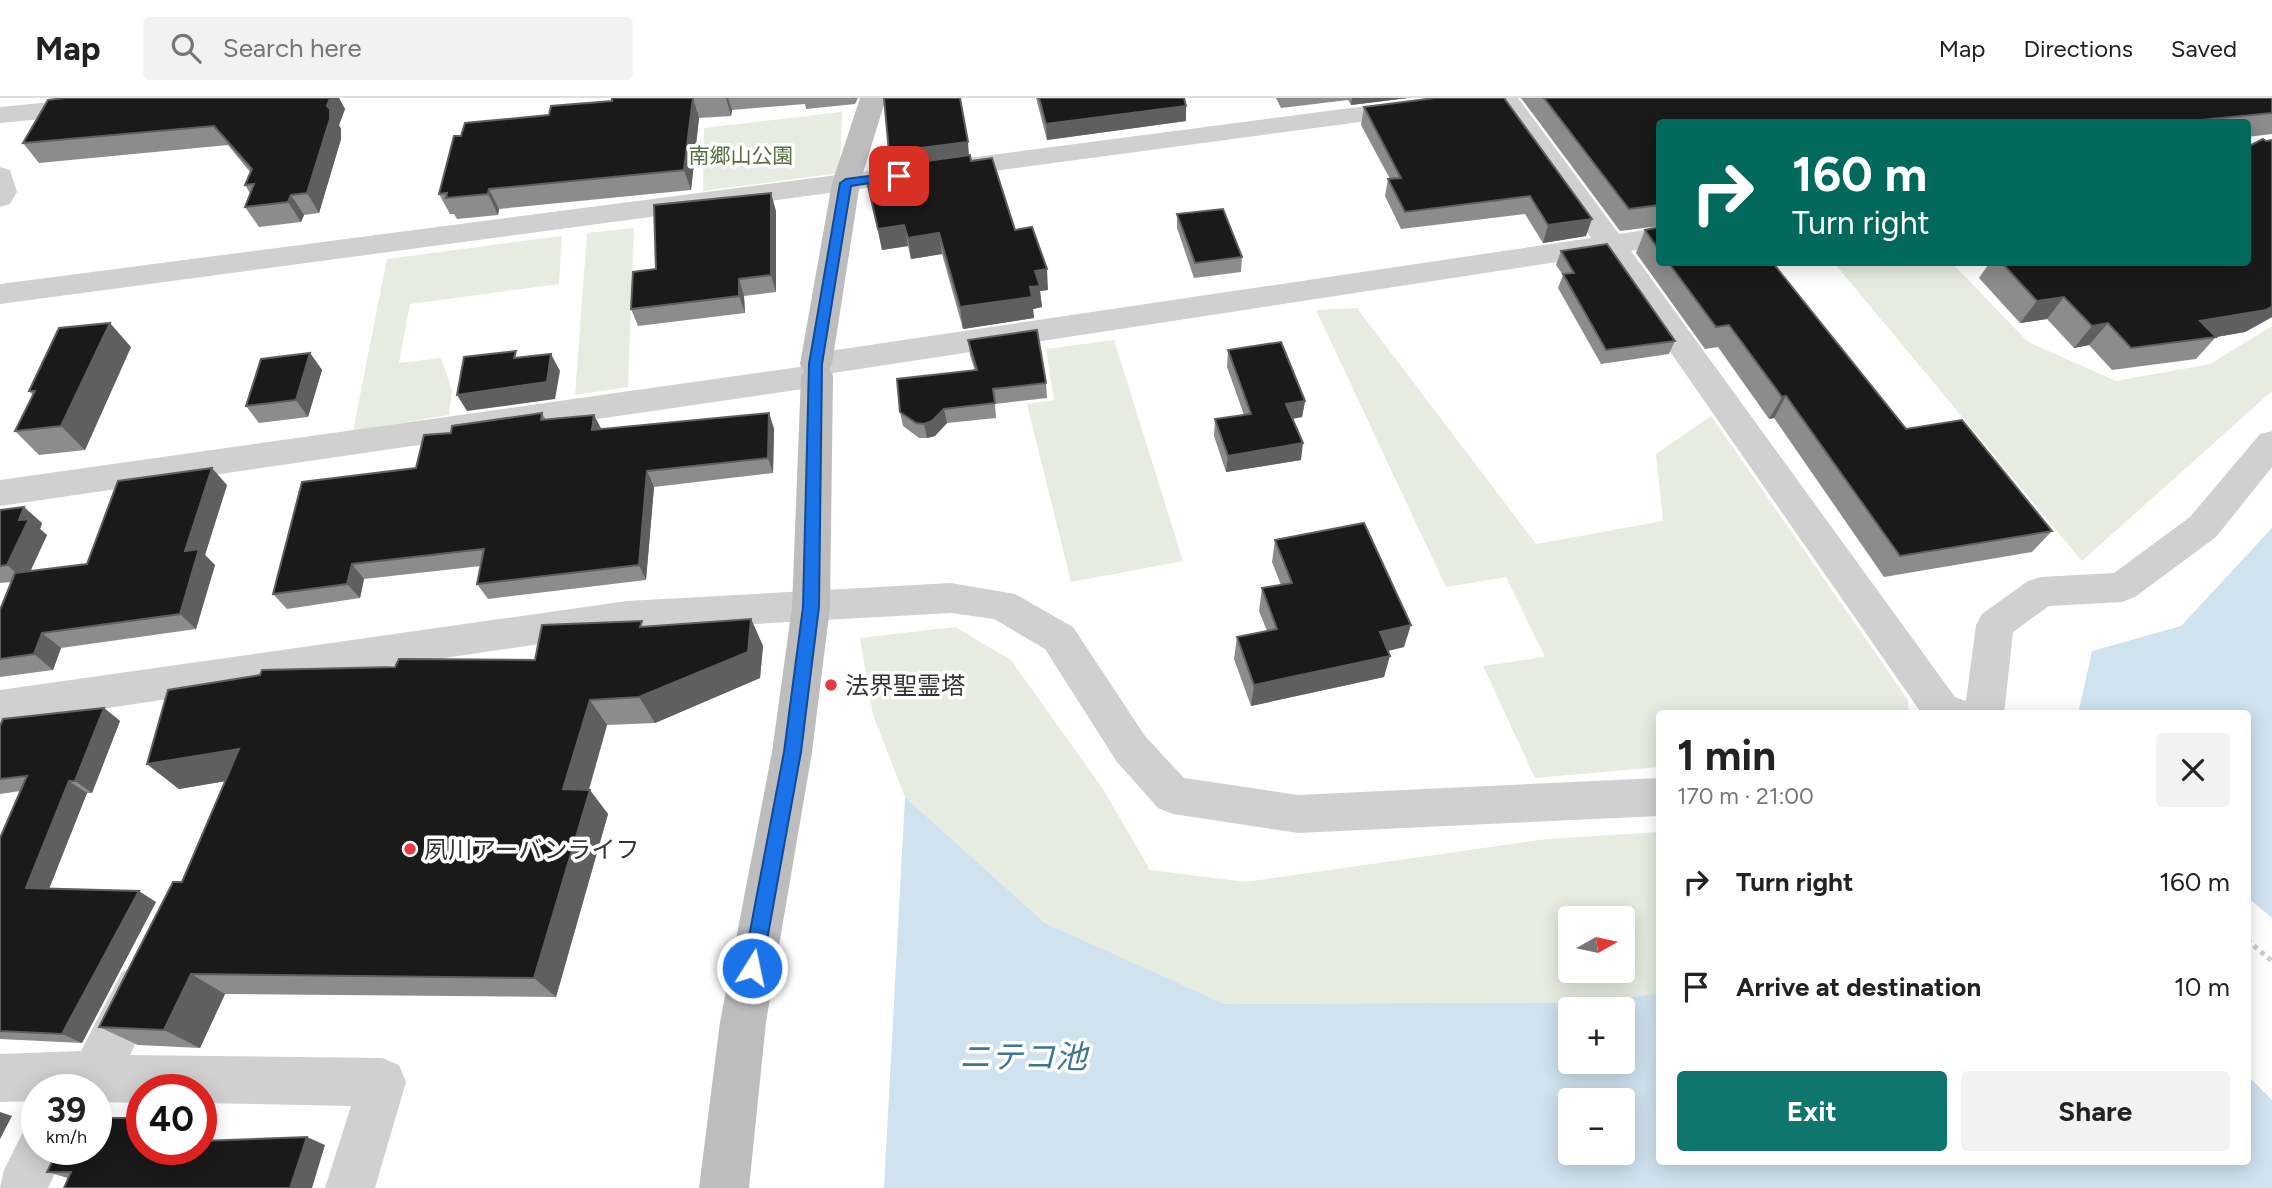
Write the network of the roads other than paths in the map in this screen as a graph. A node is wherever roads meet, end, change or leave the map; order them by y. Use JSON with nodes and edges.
{"nodes":[{"id":1,"x":177,"y":98,"type":"edge"},
{"id":2,"x":873,"y":98,"type":"edge"},
{"id":3,"x":1489,"y":98,"type":"edge"},
{"id":4,"x":1504,"y":98,"type":"edge"},
{"id":5,"x":0,"y":116,"type":"edge"},
{"id":6,"x":0,"y":176,"type":"edge"},
{"id":7,"x":846,"y":183,"type":"junction"},
{"id":8,"x":0,"y":198,"type":"edge"},
{"id":9,"x":1656,"y":237,"type":"edge"},
{"id":10,"x":1611,"y":244,"type":"junction"},
{"id":11,"x":0,"y":293,"type":"edge"},
{"id":12,"x":816,"y":370,"type":"junction"},
{"id":13,"x":2272,"y":443,"type":"edge"},
{"id":14,"x":0,"y":493,"type":"edge"},
{"id":15,"x":811,"y":607,"type":"junction"},
{"id":16,"x":0,"y":707,"type":"edge"},
{"id":17,"x":1943,"y":710,"type":"edge"},
{"id":18,"x":1984,"y":710,"type":"edge"},
{"id":19,"x":1656,"y":797,"type":"edge"},
{"id":20,"x":155,"y":954,"type":"edge"},
{"id":21,"x":85,"y":1074,"type":"edge"},
{"id":22,"x":0,"y":1078,"type":"edge"},
{"id":23,"x":21,"y":1079,"type":"edge"},
{"id":24,"x":112,"y":1081,"type":"edge"},
{"id":25,"x":34,"y":1165,"type":"edge"},
{"id":26,"x":22,"y":1188,"type":"edge"},
{"id":27,"x":350,"y":1188,"type":"edge"},
{"id":28,"x":724,"y":1188,"type":"edge"}],
"edges":[{"from":1,"to":5,"type":"street"},
{"from":2,"to":7,"type":"street"},
{"from":3,"to":7,"type":"street"},
{"from":4,"to":10,"type":"street"},
{"from":6,"to":8,"type":"street"},
{"from":7,"to":11,"type":"street"},
{"from":7,"to":12,"type":"street"},
{"from":9,"to":10,"type":"street"},
{"from":10,"to":12,"type":"street"},
{"from":10,"to":17,"type":"street"},
{"from":12,"to":14,"type":"street"},
{"from":12,"to":15,"type":"street"},
{"from":13,"to":18,"type":"street"},
{"from":15,"to":16,"type":"street"},
{"from":15,"to":19,"type":"street"},
{"from":15,"to":28,"type":"street"},
{"from":20,"to":21,"type":"street"},
{"from":22,"to":23,"type":"street"},
{"from":24,"to":27,"type":"street"},
{"from":25,"to":26,"type":"street"}]}
